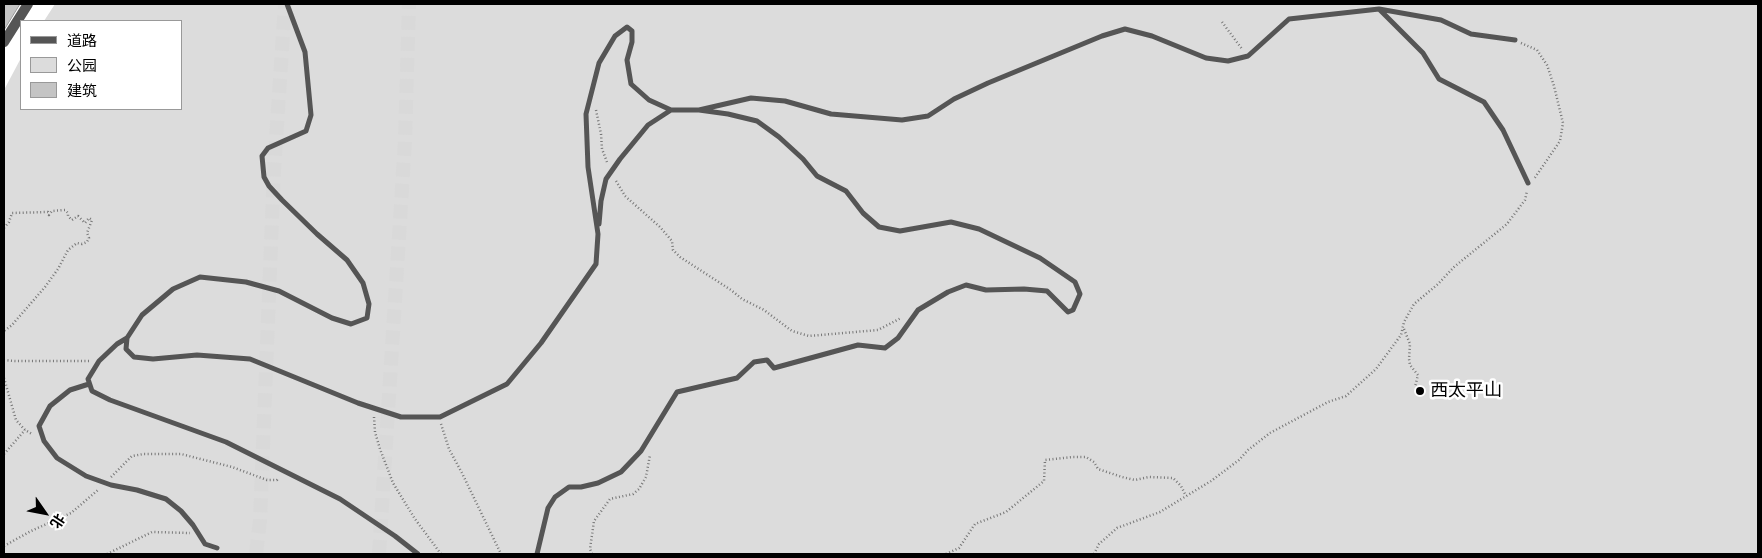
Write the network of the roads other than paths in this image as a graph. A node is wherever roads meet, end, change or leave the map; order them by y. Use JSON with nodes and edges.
{"nodes":[{"id":1,"x":28,"y":4,"type":"edge"},
{"id":2,"x":286,"y":4,"type":"edge"},
{"id":3,"x":1379,"y":9,"type":"junction"},
{"id":4,"x":1515,"y":40,"type":"road end"},
{"id":5,"x":4,"y":42,"type":"edge"},
{"id":6,"x":671,"y":110,"type":"junction"},
{"id":7,"x":699,"y":110,"type":"junction"},
{"id":8,"x":1528,"y":183,"type":"road end"},
{"id":9,"x":598,"y":234,"type":"junction"},
{"id":10,"x":126,"y":338,"type":"junction"},
{"id":11,"x":90,"y":384,"type":"junction"},
{"id":12,"x":217,"y":548,"type":"dead end"},
{"id":13,"x":418,"y":554,"type":"edge"},
{"id":14,"x":536,"y":554,"type":"edge"}],
"edges":[{"from":1,"to":5,"type":"street"},
{"from":2,"to":10,"type":"lane"},
{"from":3,"to":4,"type":"lane"},
{"from":3,"to":7,"type":"lane"},
{"from":3,"to":8,"type":"lane"},
{"from":6,"to":7,"type":"lane"},
{"from":6,"to":9,"type":"lane"},
{"from":6,"to":9,"type":"lane"},
{"from":7,"to":14,"type":"lane"},
{"from":9,"to":10,"type":"lane"},
{"from":10,"to":11,"type":"lane"},
{"from":11,"to":12,"type":"lane"},
{"from":11,"to":13,"type":"lane"}]}
